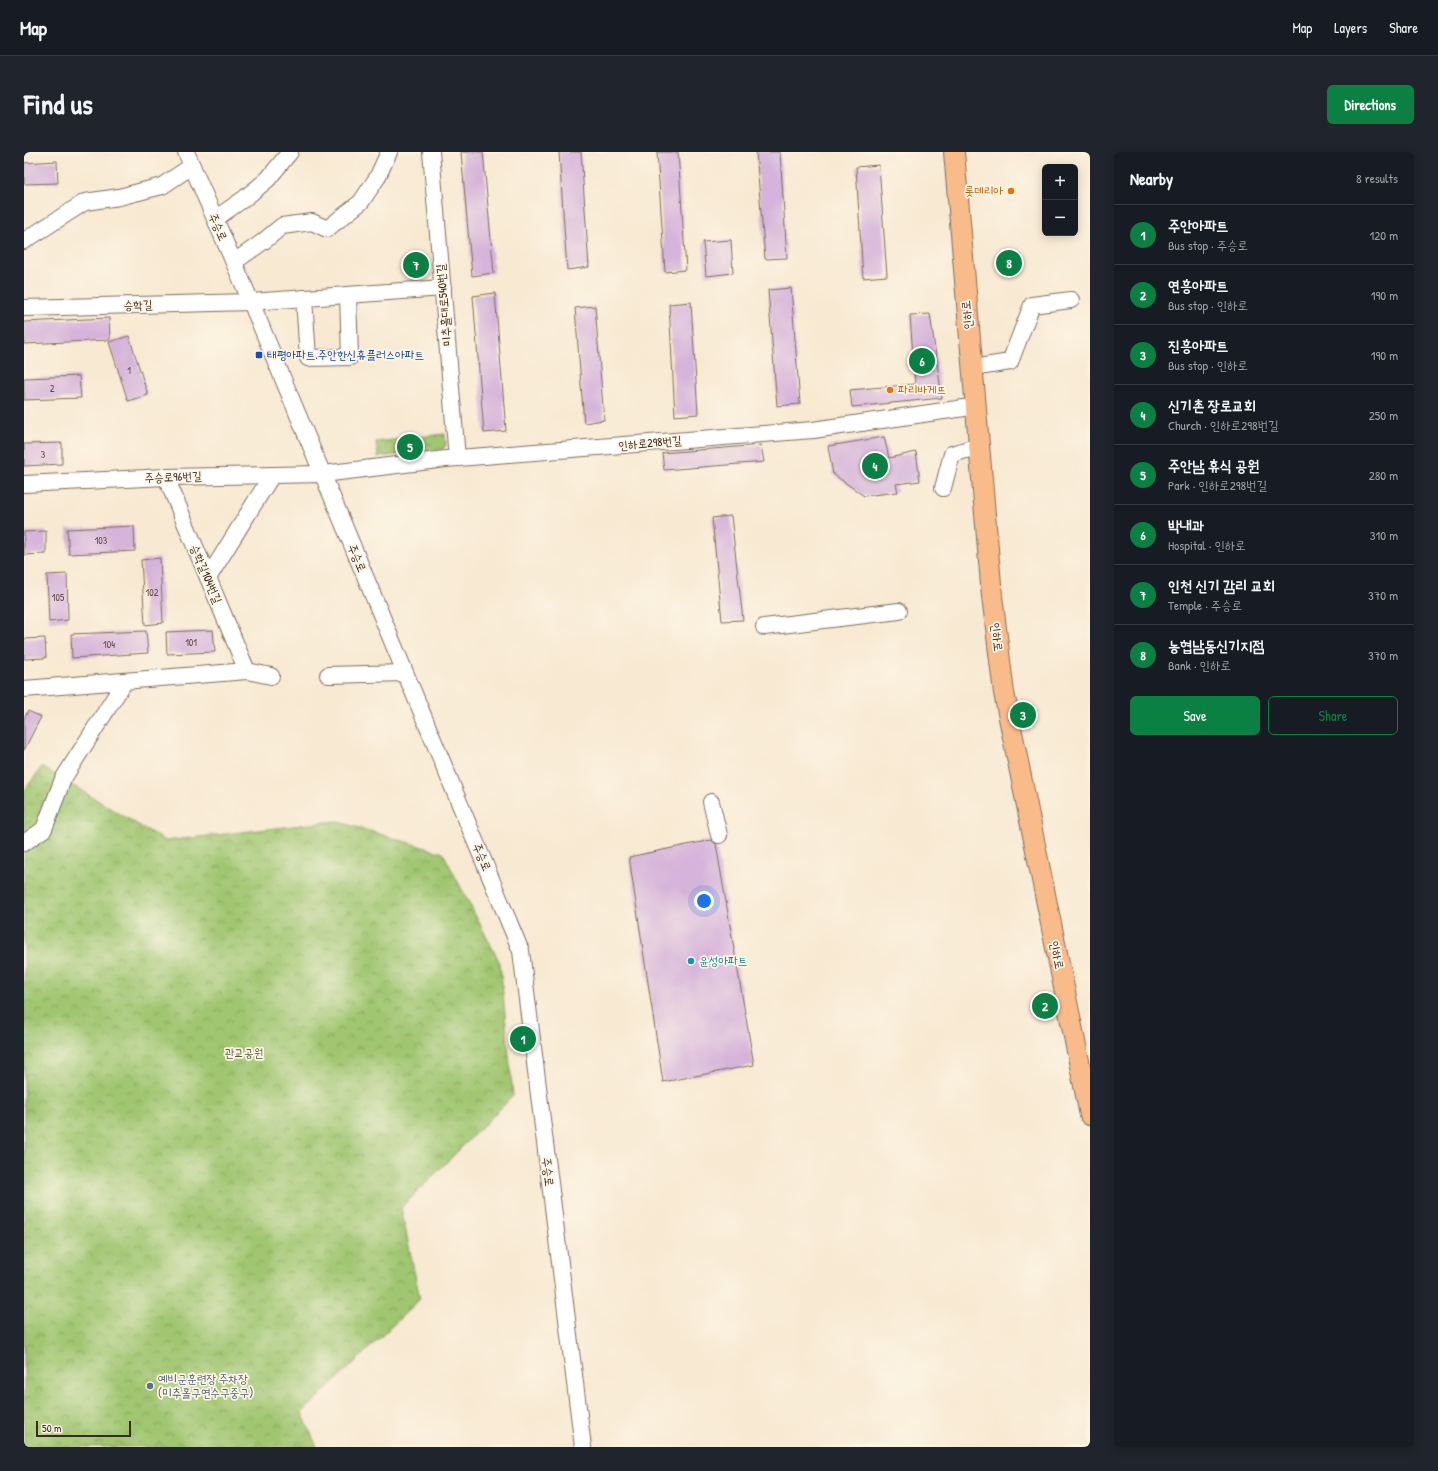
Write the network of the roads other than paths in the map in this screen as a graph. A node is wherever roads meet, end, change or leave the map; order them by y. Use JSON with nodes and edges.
{"nodes":[{"id":1,"x":290,"y":152,"type":"edge"},
{"id":2,"x":389,"y":152,"type":"edge"},
{"id":3,"x":431,"y":152,"type":"edge"},
{"id":4,"x":954,"y":152,"type":"edge"},
{"id":5,"x":189,"y":159,"type":"edge"},
{"id":6,"x":215,"y":220,"type":"junction"},
{"id":7,"x":24,"y":241,"type":"edge"},
{"id":8,"x":234,"y":262,"type":"junction"},
{"id":9,"x":443,"y":288,"type":"junction"},
{"id":10,"x":348,"y":295,"type":"junction"},
{"id":11,"x":304,"y":298,"type":"junction"},
{"id":12,"x":1071,"y":300,"type":"dead end"},
{"id":13,"x":251,"y":302,"type":"junction"},
{"id":14,"x":24,"y":308,"type":"edge"},
{"id":15,"x":985,"y":366,"type":"dead end"},
{"id":16,"x":976,"y":405,"type":"junction"},
{"id":17,"x":979,"y":446,"type":"junction"},
{"id":18,"x":457,"y":458,"type":"junction"},
{"id":19,"x":323,"y":474,"type":"junction"},
{"id":20,"x":272,"y":475,"type":"junction"},
{"id":21,"x":166,"y":477,"type":"junction"},
{"id":22,"x":24,"y":484,"type":"edge"},
{"id":23,"x":943,"y":488,"type":"dead end"},
{"id":24,"x":208,"y":578,"type":"junction"},
{"id":25,"x":899,"y":611,"type":"dead end"},
{"id":26,"x":764,"y":627,"type":"dead end"},
{"id":27,"x":247,"y":671,"type":"junction"},
{"id":28,"x":405,"y":673,"type":"junction"},
{"id":29,"x":328,"y":675,"type":"dead end"},
{"id":30,"x":270,"y":676,"type":"dead end"},
{"id":31,"x":125,"y":681,"type":"junction"},
{"id":32,"x":24,"y":689,"type":"edge"},
{"id":33,"x":711,"y":802,"type":"dead end"},
{"id":34,"x":719,"y":834,"type":"dead end"},
{"id":35,"x":24,"y":843,"type":"edge"},
{"id":36,"x":1090,"y":1115,"type":"edge"},
{"id":37,"x":583,"y":1447,"type":"edge"}],
"edges":[{"from":1,"to":6,"type":"street"},
{"from":2,"to":8,"type":"street"},
{"from":3,"to":9,"type":"street","name":"미추홀대로540번길"},
{"from":4,"to":16,"type":"main road","name":"인하로"},
{"from":5,"to":6,"type":"street","name":"주승로"},
{"from":5,"to":7,"type":"street"},
{"from":6,"to":8,"type":"street","name":"주승로"},
{"from":8,"to":13,"type":"street","name":"주승로"},
{"from":9,"to":10,"type":"street"},
{"from":9,"to":18,"type":"street","name":"미추홀대로540번길"},
{"from":10,"to":11,"type":"street"},
{"from":10,"to":11,"type":"street"},
{"from":11,"to":13,"type":"street"},
{"from":12,"to":15,"type":"street"},
{"from":13,"to":14,"type":"street","name":"승학길"},
{"from":13,"to":19,"type":"street","name":"주승로"},
{"from":16,"to":17,"type":"main road","name":"인하로"},
{"from":16,"to":18,"type":"street","name":"인하로298번길"},
{"from":17,"to":23,"type":"street"},
{"from":17,"to":36,"type":"main road","name":"인하로"},
{"from":18,"to":19,"type":"street","name":"인하로298번길"},
{"from":19,"to":20,"type":"street","name":"주승로96번길"},
{"from":19,"to":28,"type":"street","name":"주승로"},
{"from":20,"to":21,"type":"street","name":"주승로96번길"},
{"from":20,"to":24,"type":"street"},
{"from":21,"to":22,"type":"street","name":"주승로96번길"},
{"from":21,"to":24,"type":"street","name":"승학길104번길"},
{"from":24,"to":27,"type":"street","name":"승학길104번길"},
{"from":25,"to":26,"type":"street"},
{"from":27,"to":30,"type":"street"},
{"from":27,"to":31,"type":"street"},
{"from":28,"to":29,"type":"street"},
{"from":28,"to":37,"type":"street","name":"주승로"},
{"from":31,"to":32,"type":"street"},
{"from":31,"to":35,"type":"street"},
{"from":33,"to":34,"type":"street"}]}
